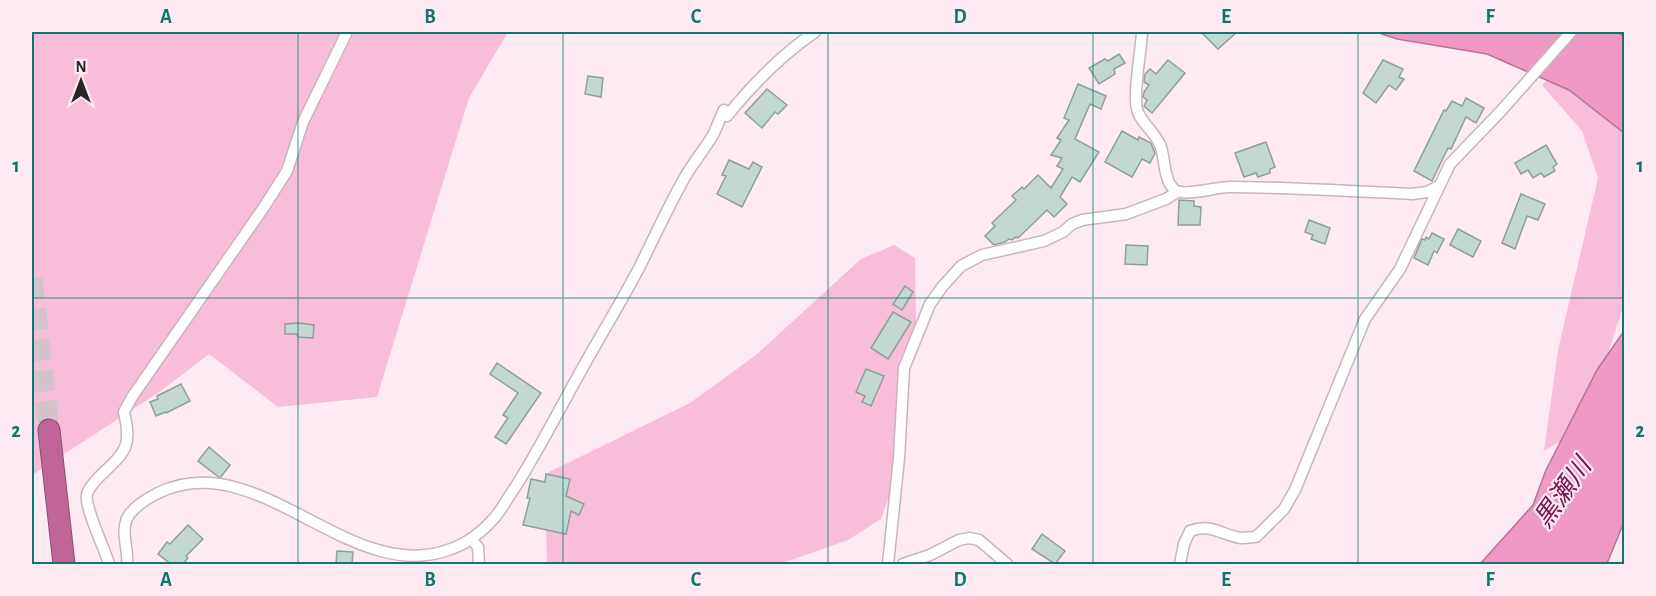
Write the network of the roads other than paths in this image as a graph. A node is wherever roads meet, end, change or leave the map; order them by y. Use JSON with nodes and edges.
{"nodes":[{"id":1,"x":347,"y":32,"type":"edge"},
{"id":2,"x":815,"y":32,"type":"edge"},
{"id":3,"x":1142,"y":32,"type":"edge"},
{"id":4,"x":1571,"y":32,"type":"edge"},
{"id":5,"x":1439,"y":186,"type":"junction"},
{"id":6,"x":1177,"y":192,"type":"junction"},
{"id":7,"x":49,"y":430,"type":"tunnel mouth"},
{"id":8,"x":471,"y":539,"type":"junction"},
{"id":9,"x":64,"y":564,"type":"edge"},
{"id":10,"x":109,"y":564,"type":"edge"},
{"id":11,"x":127,"y":564,"type":"edge"},
{"id":12,"x":479,"y":564,"type":"edge"},
{"id":13,"x":888,"y":564,"type":"edge"},
{"id":14,"x":903,"y":564,"type":"edge"},
{"id":15,"x":1007,"y":564,"type":"edge"},
{"id":16,"x":1180,"y":564,"type":"edge"}],
"edges":[{"from":1,"to":10,"type":"street"},
{"from":2,"to":8,"type":"street"},
{"from":3,"to":6,"type":"street"},
{"from":4,"to":5,"type":"street"},
{"from":5,"to":6,"type":"street"},
{"from":5,"to":16,"type":"street"},
{"from":6,"to":13,"type":"street"},
{"from":7,"to":9,"type":"highway"},
{"from":8,"to":11,"type":"street"},
{"from":8,"to":12,"type":"street"},
{"from":14,"to":15,"type":"street"}]}
